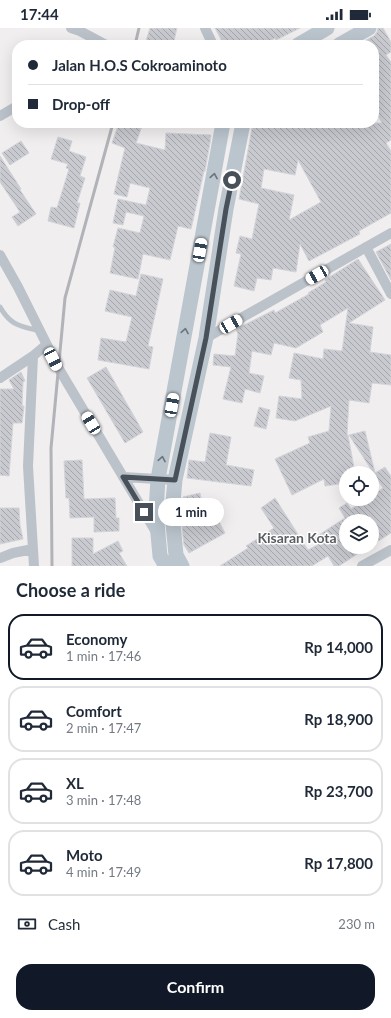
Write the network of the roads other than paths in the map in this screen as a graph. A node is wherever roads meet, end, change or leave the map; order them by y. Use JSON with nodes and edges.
{"nodes":[{"id":1,"x":71,"y":28,"type":"edge"},
{"id":2,"x":205,"y":28,"type":"edge"},
{"id":3,"x":327,"y":28,"type":"edge"},
{"id":4,"x":369,"y":28,"type":"edge"},
{"id":5,"x":97,"y":40,"type":"edge"},
{"id":6,"x":211,"y":40,"type":"edge"},
{"id":7,"x":307,"y":40,"type":"edge"},
{"id":8,"x":347,"y":40,"type":"edge"},
{"id":9,"x":12,"y":109,"type":"edge"},
{"id":10,"x":0,"y":116,"type":"edge"},
{"id":11,"x":222,"y":128,"type":"edge"},
{"id":12,"x":242,"y":128,"type":"edge"},
{"id":13,"x":208,"y":203,"type":"junction"},
{"id":14,"x":226,"y":209,"type":"junction"},
{"id":15,"x":391,"y":233,"type":"edge"},
{"id":16,"x":366,"y":247,"type":"junction"},
{"id":17,"x":0,"y":256,"type":"edge"},
{"id":18,"x":391,"y":294,"type":"edge"},
{"id":19,"x":0,"y":307,"type":"edge"},
{"id":20,"x":40,"y":331,"type":"junction"},
{"id":21,"x":206,"y":338,"type":"junction"},
{"id":22,"x":46,"y":345,"type":"junction"},
{"id":23,"x":33,"y":356,"type":"junction"},
{"id":24,"x":0,"y":378,"type":"edge"},
{"id":25,"x":123,"y":477,"type":"junction"},
{"id":26,"x":158,"y":479,"type":"junction"},
{"id":27,"x":175,"y":480,"type":"junction"},
{"id":28,"x":158,"y":534,"type":"junction"},
{"id":29,"x":33,"y":550,"type":"junction"},
{"id":30,"x":391,"y":550,"type":"edge"},
{"id":31,"x":0,"y":558,"type":"edge"},
{"id":32,"x":179,"y":560,"type":"edge"},
{"id":33,"x":34,"y":566,"type":"edge"},
{"id":34,"x":166,"y":566,"type":"edge"},
{"id":35,"x":362,"y":566,"type":"edge"}],
"edges":[{"from":1,"to":5,"type":"street"},
{"from":2,"to":6,"type":"street"},
{"from":3,"to":7,"type":"main road"},
{"from":4,"to":8,"type":"main road"},
{"from":9,"to":10,"type":"street"},
{"from":13,"to":11,"type":"main road","one_way":true},
{"from":12,"to":14,"type":"main road"},
{"from":13,"to":14,"type":"main road"},
{"from":26,"to":13,"type":"main road","one_way":true},
{"from":14,"to":21,"type":"main road"},
{"from":15,"to":16,"type":"street"},
{"from":16,"to":18,"type":"street"},
{"from":16,"to":21,"type":"street"},
{"from":17,"to":20,"type":"street"},
{"from":19,"to":20,"type":"lane"},
{"from":20,"to":22,"type":"street"},
{"from":21,"to":27,"type":"main road"},
{"from":22,"to":23,"type":"street"},
{"from":22,"to":25,"type":"street"},
{"from":23,"to":24,"type":"street"},
{"from":23,"to":29,"type":"street"},
{"from":25,"to":26,"type":"street"},
{"from":25,"to":28,"type":"street"},
{"from":26,"to":27,"type":"street"},
{"from":26,"to":28,"type":"main road"},
{"from":27,"to":32,"type":"main road"},
{"from":28,"to":32,"type":"street"},
{"from":28,"to":34,"type":"main road"},
{"from":29,"to":31,"type":"street"},
{"from":29,"to":33,"type":"street"},
{"from":30,"to":35,"type":"street"}]}
